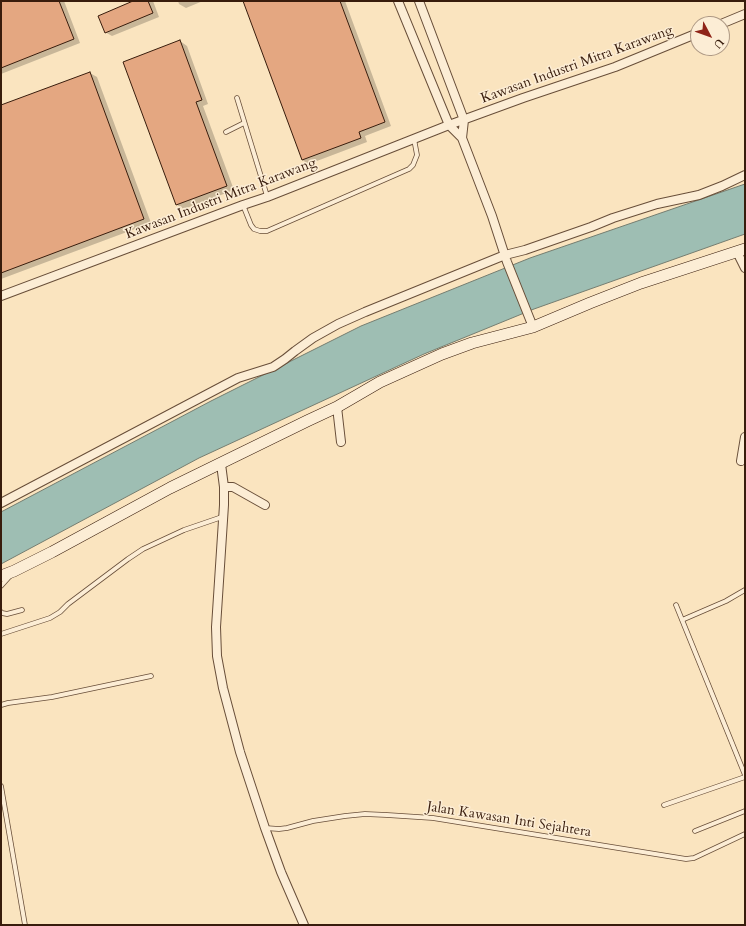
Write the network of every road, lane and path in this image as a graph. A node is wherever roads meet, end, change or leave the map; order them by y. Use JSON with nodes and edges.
{"nodes":[{"id":1,"x":398,"y":1,"type":"edge"},
{"id":2,"x":419,"y":1,"type":"edge"},
{"id":3,"x":745,"y":14,"type":"edge"},
{"id":4,"x":730,"y":20,"type":"edge"},
{"id":5,"x":690,"y":36,"type":"edge"},
{"id":6,"x":237,"y":98,"type":"dead end"},
{"id":7,"x":464,"y":120,"type":"junction"},
{"id":8,"x":244,"y":123,"type":"junction"},
{"id":9,"x":449,"y":125,"type":"junction"},
{"id":10,"x":226,"y":132,"type":"dead end"},
{"id":11,"x":462,"y":138,"type":"junction"},
{"id":12,"x":414,"y":139,"type":"junction"},
{"id":13,"x":745,"y":175,"type":"edge"},
{"id":14,"x":267,"y":197,"type":"junction"},
{"id":15,"x":243,"y":205,"type":"junction"},
{"id":16,"x":741,"y":251,"type":"edge"},
{"id":17,"x":506,"y":258,"type":"junction"},
{"id":18,"x":745,"y":268,"type":"edge"},
{"id":19,"x":1,"y":296,"type":"edge"},
{"id":20,"x":533,"y":327,"type":"junction"},
{"id":21,"x":337,"y":407,"type":"junction"},
{"id":22,"x":745,"y":437,"type":"edge"},
{"id":23,"x":341,"y":442,"type":"dead end"},
{"id":24,"x":741,"y":461,"type":"dead end"},
{"id":25,"x":221,"y":464,"type":"junction"},
{"id":26,"x":224,"y":487,"type":"junction"},
{"id":27,"x":1,"y":503,"type":"edge"},
{"id":28,"x":265,"y":505,"type":"dead end"},
{"id":29,"x":222,"y":517,"type":"junction"},
{"id":30,"x":14,"y":571,"type":"junction"},
{"id":31,"x":1,"y":576,"type":"edge"},
{"id":32,"x":1,"y":586,"type":"edge"},
{"id":33,"x":745,"y":590,"type":"edge"},
{"id":34,"x":676,"y":605,"type":"dead end"},
{"id":35,"x":22,"y":610,"type":"dead end"},
{"id":36,"x":1,"y":612,"type":"edge"},
{"id":37,"x":682,"y":620,"type":"junction"},
{"id":38,"x":1,"y":634,"type":"edge"},
{"id":39,"x":151,"y":676,"type":"dead end"},
{"id":40,"x":1,"y":705,"type":"edge"},
{"id":41,"x":745,"y":776,"type":"edge"},
{"id":42,"x":1,"y":786,"type":"edge"},
{"id":43,"x":664,"y":805,"type":"dead end"},
{"id":44,"x":745,"y":811,"type":"edge"},
{"id":45,"x":265,"y":828,"type":"junction"},
{"id":46,"x":695,"y":831,"type":"dead end"},
{"id":47,"x":745,"y":834,"type":"edge"},
{"id":48,"x":25,"y":925,"type":"edge"},
{"id":49,"x":304,"y":925,"type":"edge"}],
"edges":[{"from":1,"to":9,"type":"street"},
{"from":2,"to":7,"type":"street"},
{"from":3,"to":4,"type":"street"},
{"from":5,"to":7,"type":"street","name":"Kawasan Industri Mitra Karawang"},
{"from":6,"to":8,"type":"lane"},
{"from":7,"to":9,"type":"street","name":"Kawasan Industri Mitra Karawang"},
{"from":7,"to":11,"type":"street"},
{"from":8,"to":10,"type":"lane"},
{"from":8,"to":14,"type":"lane"},
{"from":9,"to":11,"type":"street"},
{"from":9,"to":12,"type":"street","name":"Kawasan Industri Mitra Karawang"},
{"from":11,"to":17,"type":"street"},
{"from":12,"to":14,"type":"street","name":"Kawasan Industri Mitra Karawang"},
{"from":12,"to":15,"type":"lane"},
{"from":13,"to":17,"type":"street"},
{"from":14,"to":15,"type":"street","name":"Kawasan Industri Mitra Karawang"},
{"from":15,"to":19,"type":"street","name":"Kawasan Industri Mitra Karawang"},
{"from":16,"to":18,"type":"street"},
{"from":16,"to":20,"type":"street"},
{"from":17,"to":20,"type":"street"},
{"from":17,"to":27,"type":"street"},
{"from":20,"to":21,"type":"street"},
{"from":21,"to":23,"type":"street"},
{"from":21,"to":25,"type":"street"},
{"from":22,"to":24,"type":"street"},
{"from":25,"to":26,"type":"street"},
{"from":25,"to":30,"type":"street"},
{"from":26,"to":28,"type":"street"},
{"from":26,"to":29,"type":"street"},
{"from":29,"to":38,"type":"lane"},
{"from":29,"to":45,"type":"street"},
{"from":30,"to":31,"type":"street"},
{"from":30,"to":32,"type":"lane"},
{"from":33,"to":37,"type":"lane"},
{"from":34,"to":37,"type":"lane"},
{"from":35,"to":36,"type":"lane"},
{"from":37,"to":41,"type":"lane"},
{"from":39,"to":40,"type":"lane"},
{"from":41,"to":43,"type":"lane"},
{"from":42,"to":48,"type":"lane"},
{"from":44,"to":46,"type":"lane"},
{"from":45,"to":47,"type":"lane","name":"Jalan Kawasan Inti Sejahtera"},
{"from":45,"to":49,"type":"street"}]}
